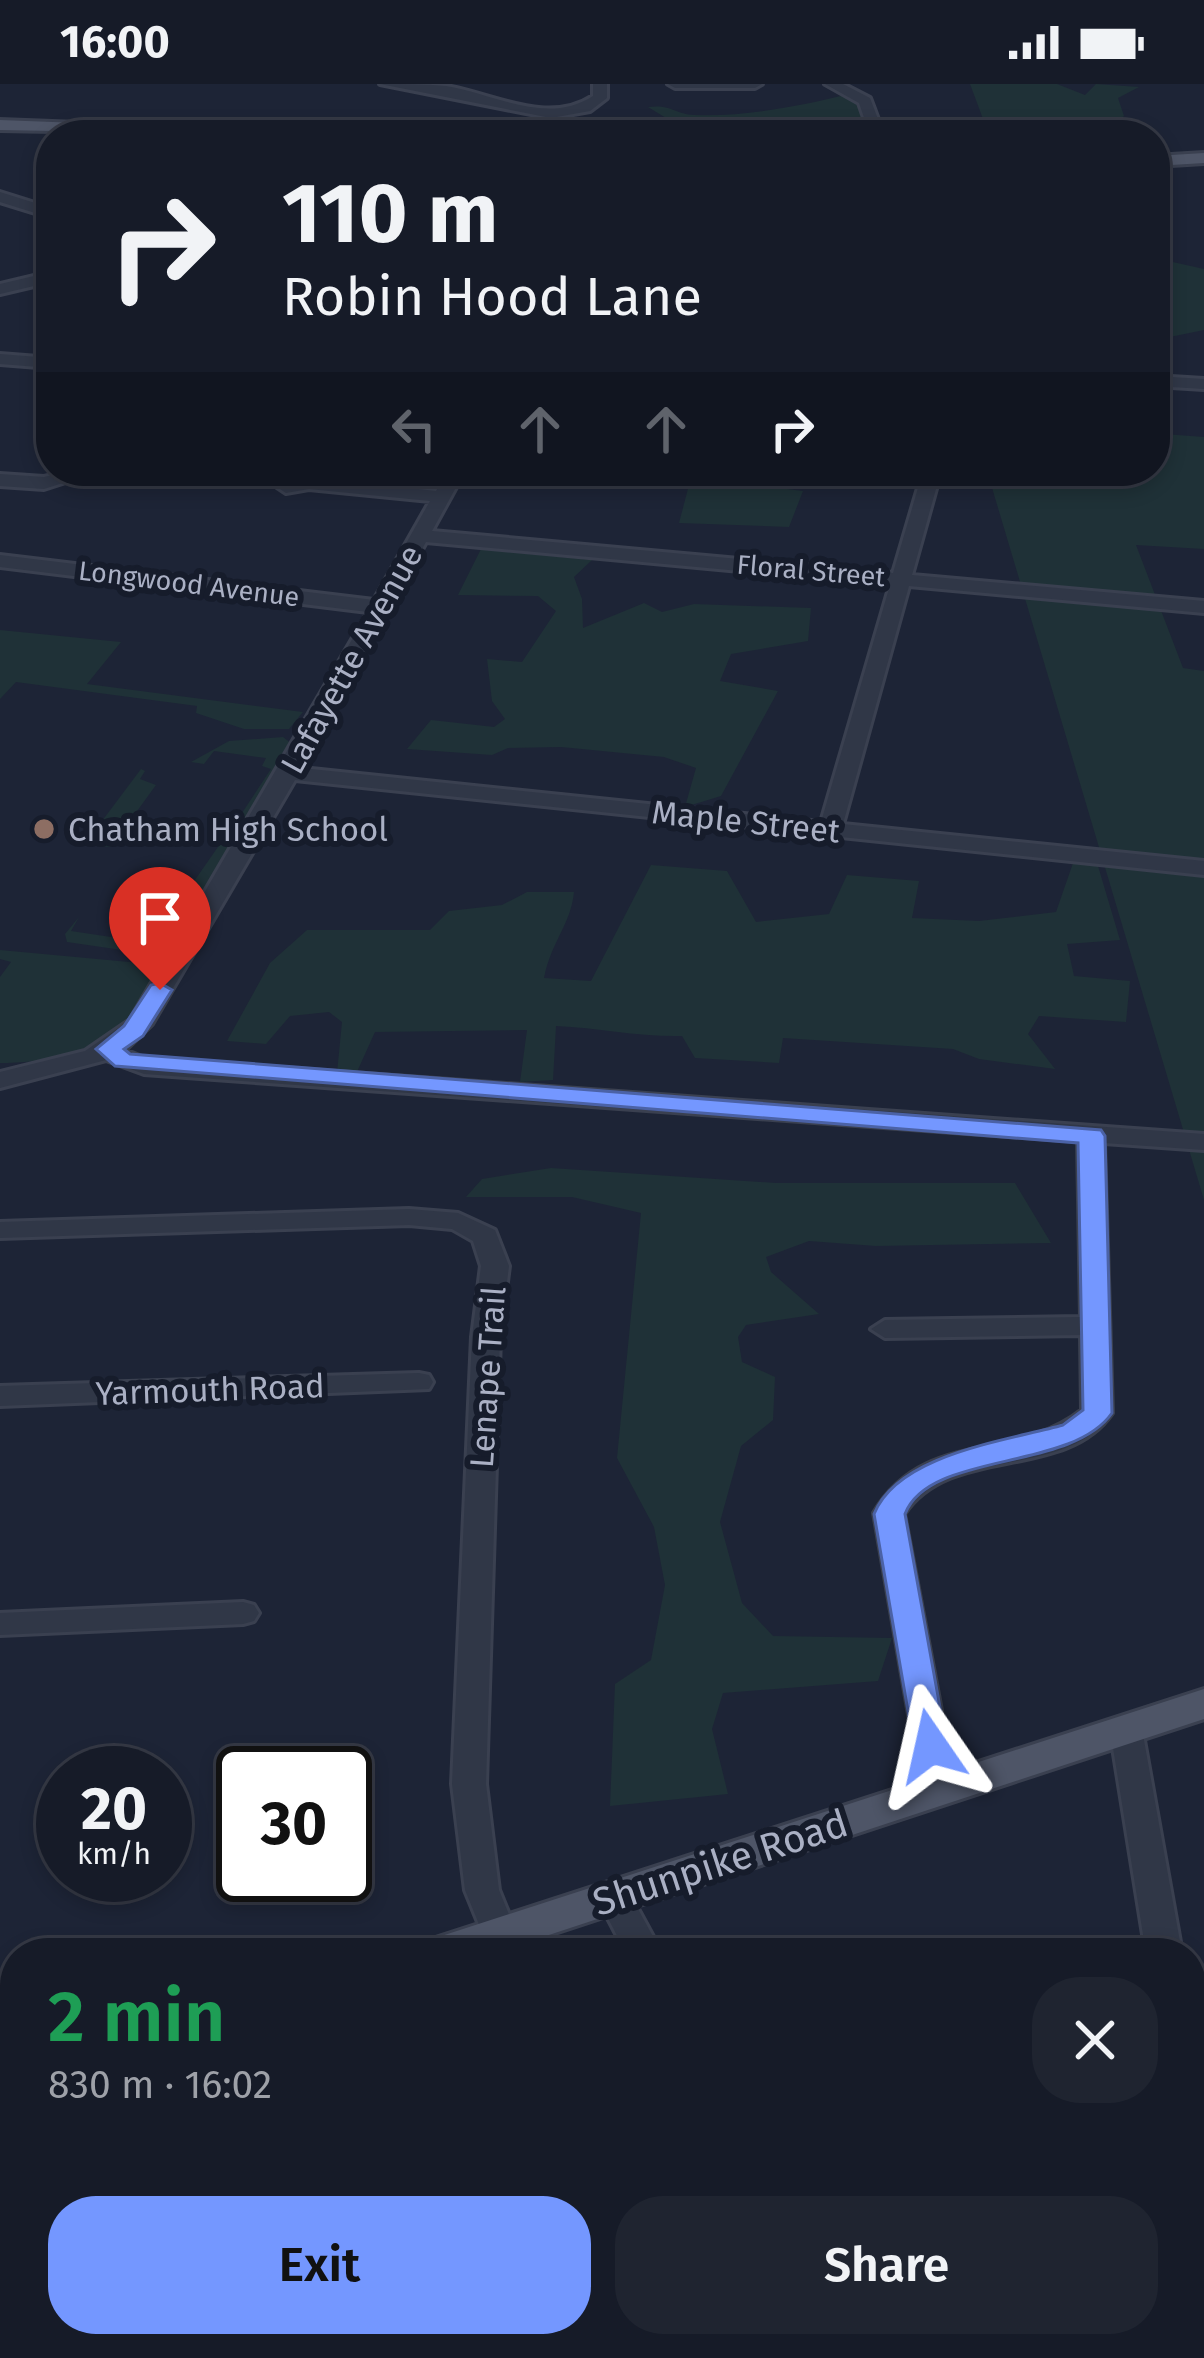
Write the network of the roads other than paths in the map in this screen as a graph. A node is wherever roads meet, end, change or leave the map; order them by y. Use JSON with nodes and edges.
{"nodes":[{"id":1,"x":386,"y":84,"type":"edge"},
{"id":2,"x":600,"y":84,"type":"edge"},
{"id":3,"x":675,"y":84,"type":"edge"},
{"id":4,"x":755,"y":84,"type":"edge"},
{"id":5,"x":832,"y":84,"type":"edge"},
{"id":6,"x":872,"y":120,"type":"edge"},
{"id":7,"x":0,"y":125,"type":"edge"},
{"id":8,"x":36,"y":126,"type":"edge"},
{"id":9,"x":1204,"y":158,"type":"edge"},
{"id":10,"x":1170,"y":160,"type":"edge"},
{"id":11,"x":0,"y":197,"type":"edge"},
{"id":12,"x":36,"y":208,"type":"edge"},
{"id":13,"x":36,"y":281,"type":"edge"},
{"id":14,"x":0,"y":289,"type":"edge"},
{"id":15,"x":0,"y":359,"type":"edge"},
{"id":16,"x":36,"y":362,"type":"edge"},
{"id":17,"x":1170,"y":382,"type":"edge"},
{"id":18,"x":1204,"y":385,"type":"edge"},
{"id":19,"x":0,"y":480,"type":"edge"},
{"id":20,"x":36,"y":482,"type":"edge"},
{"id":21,"x":292,"y":486,"type":"edge"},
{"id":22,"x":337,"y":486,"type":"edge"},
{"id":23,"x":447,"y":486,"type":"edge"},
{"id":24,"x":928,"y":486,"type":"edge"},
{"id":25,"x":286,"y":487,"type":"dead end"},
{"id":26,"x":441,"y":497,"type":"junction"},
{"id":27,"x":418,"y":536,"type":"junction"},
{"id":28,"x":0,"y":561,"type":"edge"},
{"id":29,"x":901,"y":580,"type":"junction"},
{"id":30,"x":379,"y":607,"type":"junction"},
{"id":31,"x":1204,"y":607,"type":"edge"},
{"id":32,"x":289,"y":773,"type":"junction"},
{"id":33,"x":830,"y":830,"type":"junction"},
{"id":34,"x":1204,"y":868,"type":"edge"},
{"id":35,"x":108,"y":1049,"type":"junction"},
{"id":36,"x":0,"y":1080,"type":"edge"},
{"id":37,"x":1091,"y":1136,"type":"junction"},
{"id":38,"x":1204,"y":1142,"type":"edge"},
{"id":39,"x":0,"y":1230,"type":"edge"},
{"id":40,"x":1094,"y":1326,"type":"junction"},
{"id":41,"x":885,"y":1329,"type":"dead end"},
{"id":42,"x":419,"y":1382,"type":"dead end"},
{"id":43,"x":0,"y":1396,"type":"edge"},
{"id":44,"x":243,"y":1613,"type":"dead end"},
{"id":45,"x":0,"y":1624,"type":"edge"},
{"id":46,"x":1204,"y":1703,"type":"edge"},
{"id":47,"x":1126,"y":1729,"type":"junction"},
{"id":48,"x":939,"y":1790,"type":"junction"},
{"id":49,"x":614,"y":1897,"type":"junction"},
{"id":50,"x":499,"y":1934,"type":"junction"},
{"id":51,"x":487,"y":1938,"type":"edge"},
{"id":52,"x":636,"y":1938,"type":"edge"},
{"id":53,"x":1161,"y":1938,"type":"edge"}],
"edges":[{"from":1,"to":2,"type":"street"},
{"from":3,"to":4,"type":"street"},
{"from":5,"to":6,"type":"street"},
{"from":7,"to":8,"type":"main road"},
{"from":9,"to":10,"type":"main road"},
{"from":11,"to":12,"type":"street"},
{"from":13,"to":14,"type":"street"},
{"from":15,"to":16,"type":"street"},
{"from":17,"to":18,"type":"street"},
{"from":19,"to":20,"type":"street"},
{"from":21,"to":25,"type":"street"},
{"from":22,"to":26,"type":"street"},
{"from":23,"to":26,"type":"street","name":"Lafayette Avenue"},
{"from":24,"to":29,"type":"street"},
{"from":26,"to":27,"type":"street","name":"Lafayette Avenue"},
{"from":27,"to":29,"type":"street","name":"Floral Street"},
{"from":27,"to":30,"type":"street","name":"Lafayette Avenue"},
{"from":28,"to":30,"type":"street","name":"Longwood Avenue"},
{"from":29,"to":31,"type":"street","name":"Floral Street"},
{"from":29,"to":33,"type":"street"},
{"from":30,"to":32,"type":"street","name":"Lafayette Avenue"},
{"from":32,"to":33,"type":"street","name":"Maple Street"},
{"from":32,"to":35,"type":"street","name":"Lafayette Avenue"},
{"from":33,"to":34,"type":"street","name":"Maple Street"},
{"from":35,"to":36,"type":"street","name":"Lafayette Avenue"},
{"from":35,"to":37,"type":"street"},
{"from":37,"to":38,"type":"street"},
{"from":37,"to":40,"type":"street"},
{"from":39,"to":50,"type":"street","name":"Lenape Trail"},
{"from":40,"to":41,"type":"street"},
{"from":40,"to":48,"type":"street"},
{"from":42,"to":43,"type":"street","name":"Yarmouth Road"},
{"from":44,"to":45,"type":"street"},
{"from":46,"to":47,"type":"main road","name":"Shunpike Road"},
{"from":47,"to":48,"type":"main road","name":"Shunpike Road"},
{"from":47,"to":53,"type":"street"},
{"from":48,"to":49,"type":"main road","name":"Shunpike Road"},
{"from":49,"to":50,"type":"main road","name":"Shunpike Road"},
{"from":49,"to":52,"type":"street"},
{"from":50,"to":51,"type":"main road","name":"Shunpike Road"}]}
